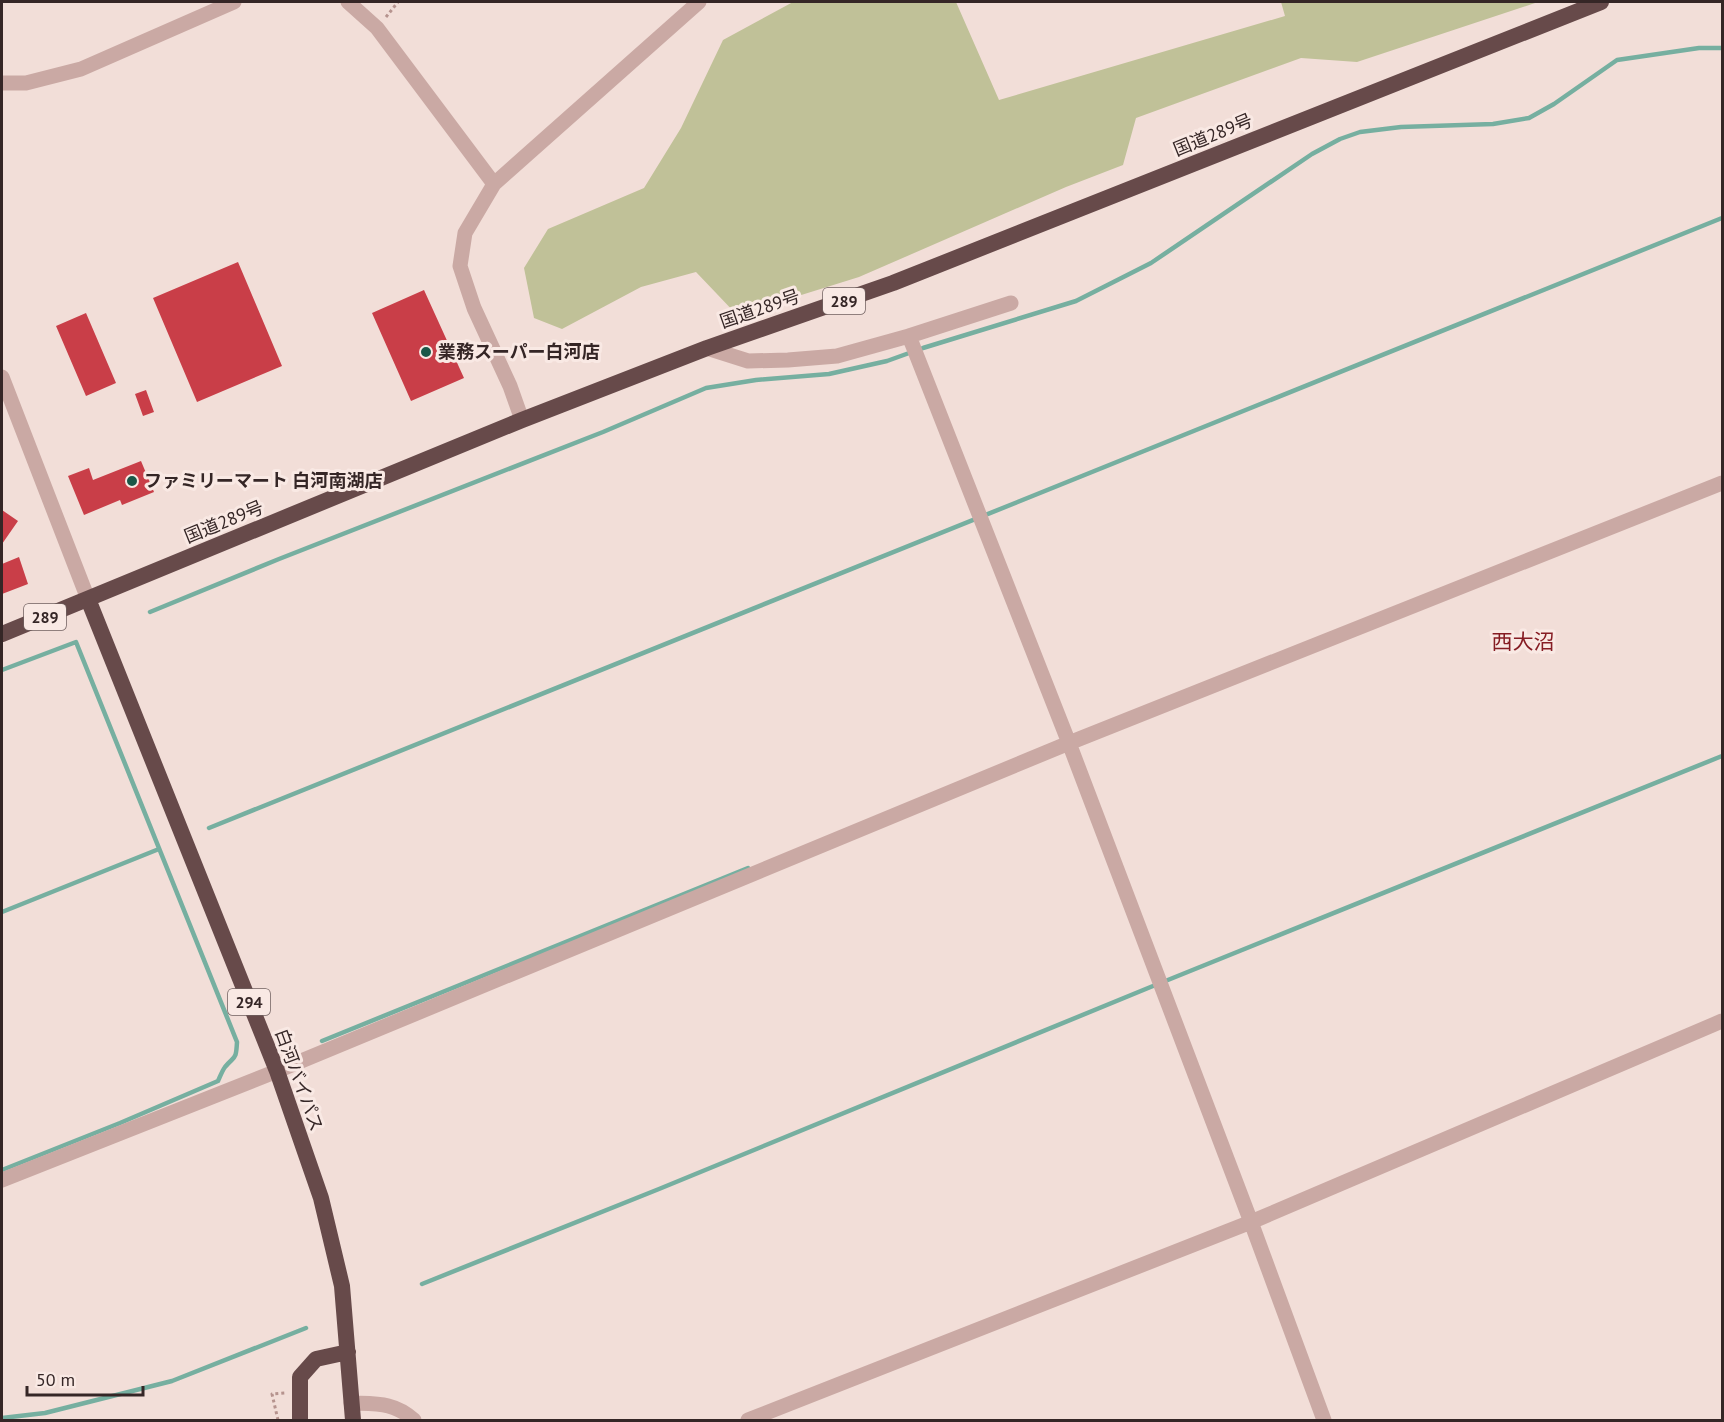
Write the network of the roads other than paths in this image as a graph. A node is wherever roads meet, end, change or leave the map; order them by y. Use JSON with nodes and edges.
{"nodes":[{"id":1,"x":234,"y":2,"type":"edge"},
{"id":2,"x":348,"y":2,"type":"edge"},
{"id":3,"x":699,"y":2,"type":"edge"},
{"id":4,"x":1601,"y":2,"type":"edge"},
{"id":5,"x":2,"y":83,"type":"edge"},
{"id":6,"x":494,"y":184,"type":"junction"},
{"id":7,"x":1011,"y":303,"type":"dead end"},
{"id":8,"x":909,"y":336,"type":"junction"},
{"id":9,"x":707,"y":348,"type":"junction"},
{"id":10,"x":2,"y":377,"type":"edge"},
{"id":11,"x":522,"y":420,"type":"junction"},
{"id":12,"x":1722,"y":483,"type":"edge"},
{"id":13,"x":88,"y":600,"type":"junction"},
{"id":14,"x":2,"y":634,"type":"edge"},
{"id":15,"x":1069,"y":743,"type":"junction"},
{"id":16,"x":1722,"y":1021,"type":"edge"},
{"id":17,"x":277,"y":1071,"type":"junction"},
{"id":18,"x":2,"y":1180,"type":"edge"},
{"id":19,"x":1251,"y":1222,"type":"junction"},
{"id":20,"x":348,"y":1352,"type":"junction"},
{"id":21,"x":351,"y":1402,"type":"junction"},
{"id":22,"x":300,"y":1420,"type":"edge"},
{"id":23,"x":353,"y":1420,"type":"edge"},
{"id":24,"x":414,"y":1420,"type":"edge"},
{"id":25,"x":748,"y":1420,"type":"edge"},
{"id":26,"x":1324,"y":1420,"type":"edge"}],
"edges":[{"from":1,"to":5,"type":"street"},
{"from":2,"to":6,"type":"street"},
{"from":3,"to":6,"type":"street"},
{"from":4,"to":9,"type":"highway","name":"国道289号","number":"289"},
{"from":6,"to":11,"type":"street"},
{"from":7,"to":8,"type":"street"},
{"from":8,"to":9,"type":"street"},
{"from":8,"to":15,"type":"street"},
{"from":9,"to":11,"type":"highway","name":"国道289号","number":"289"},
{"from":10,"to":13,"type":"street"},
{"from":11,"to":13,"type":"highway","name":"国道289号","number":"289"},
{"from":12,"to":15,"type":"street"},
{"from":13,"to":14,"type":"highway","name":"国道289号","number":"289"},
{"from":13,"to":17,"type":"highway","name":"白河バイパス","number":"294"},
{"from":15,"to":17,"type":"street"},
{"from":15,"to":19,"type":"street"},
{"from":16,"to":19,"type":"street"},
{"from":17,"to":18,"type":"street"},
{"from":17,"to":20,"type":"highway","name":"白河バイパス","number":"294"},
{"from":19,"to":25,"type":"street"},
{"from":19,"to":26,"type":"street"},
{"from":20,"to":21,"type":"highway","name":"白河バイパス","number":"294"},
{"from":20,"to":22,"type":"highway"},
{"from":21,"to":23,"type":"highway","name":"白河バイパス","number":"294"},
{"from":21,"to":24,"type":"street"}]}
